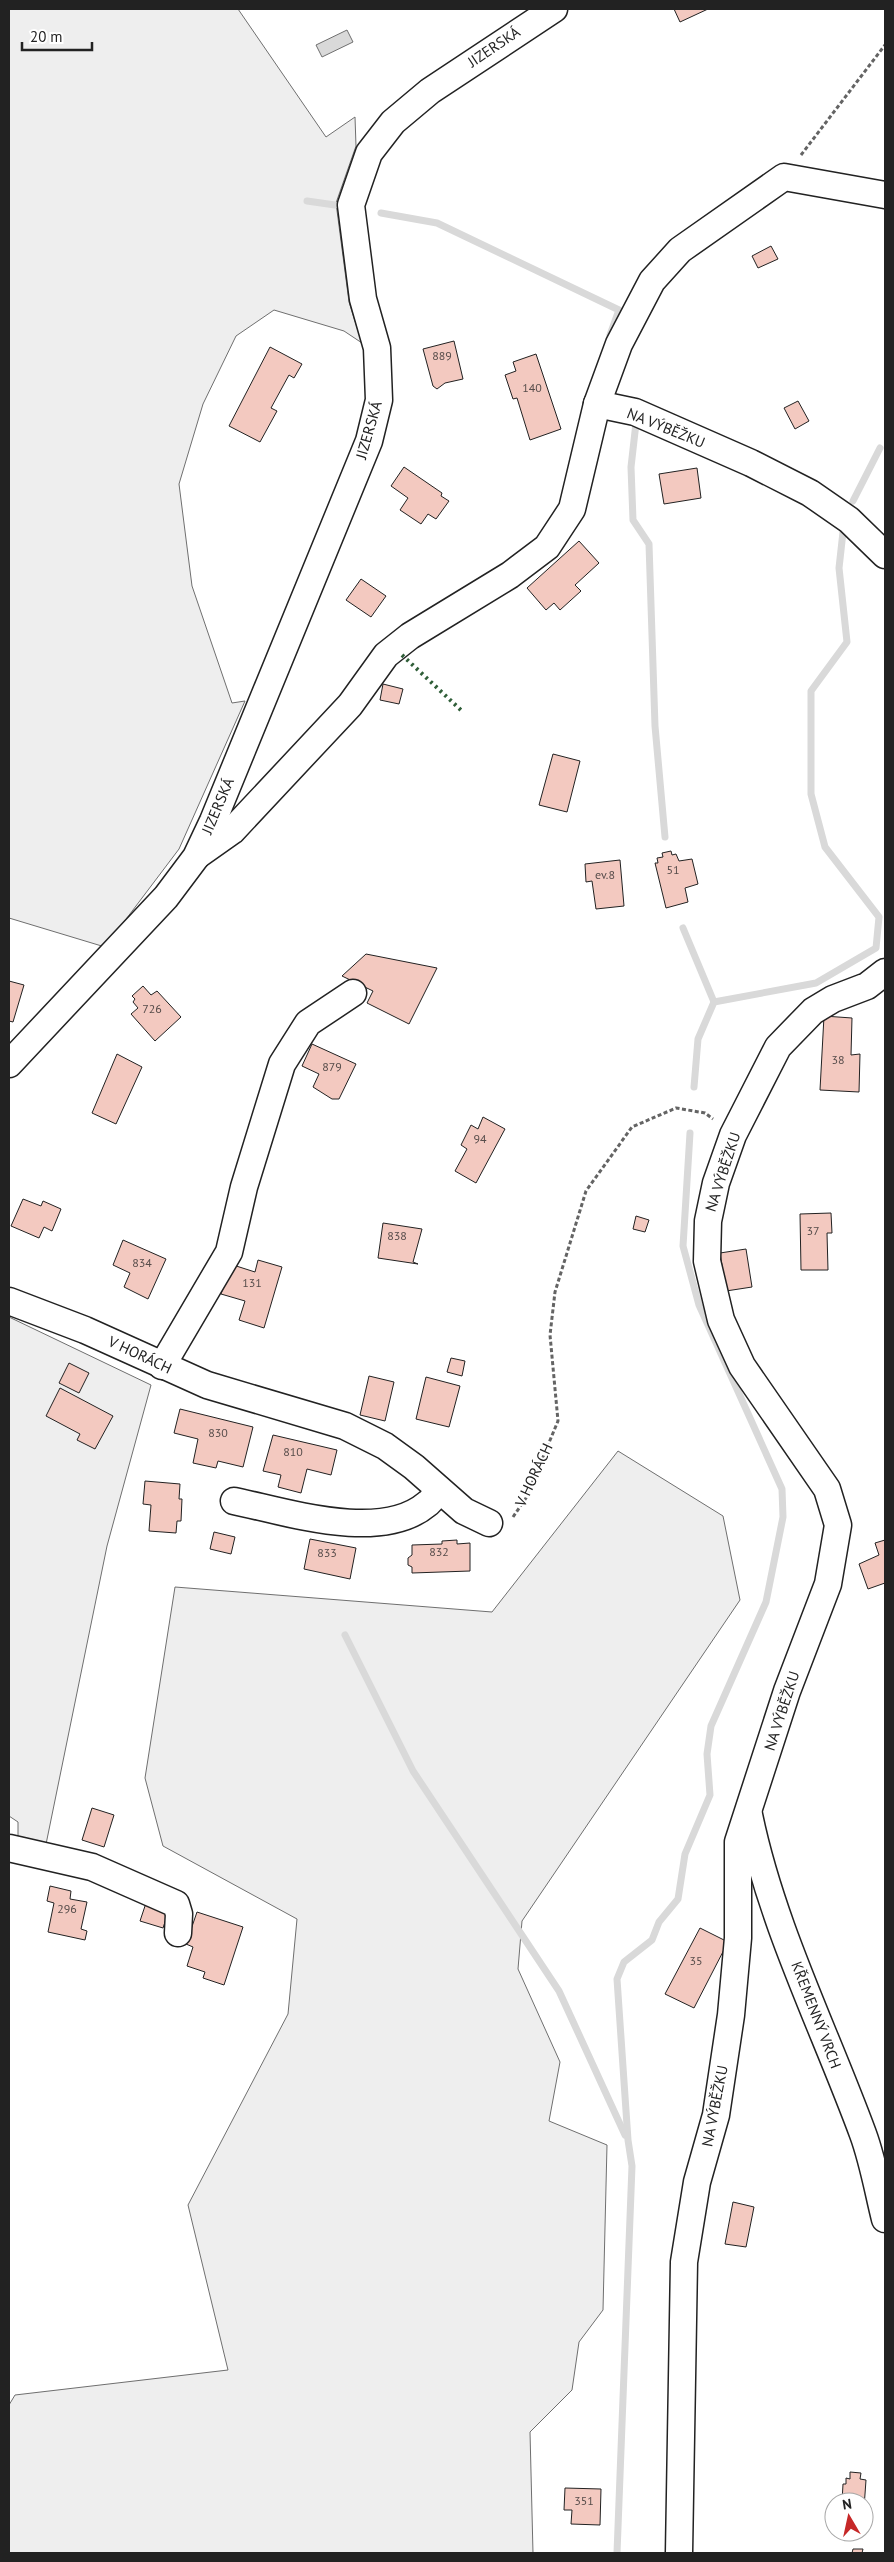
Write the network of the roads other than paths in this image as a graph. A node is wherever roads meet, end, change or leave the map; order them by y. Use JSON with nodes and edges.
{"nodes":[{"id":1,"x":554,"y":9,"type":"edge"},
{"id":2,"x":885,"y":195,"type":"edge"},
{"id":3,"x":597,"y":404,"type":"junction"},
{"id":4,"x":885,"y":555,"type":"edge"},
{"id":5,"x":196,"y":857,"type":"junction"},
{"id":6,"x":885,"y":972,"type":"edge"},
{"id":7,"x":353,"y":993,"type":"dead end"},
{"id":8,"x":9,"y":1064,"type":"edge"},
{"id":9,"x":9,"y":1301,"type":"edge"},
{"id":10,"x":162,"y":1366,"type":"junction"},
{"id":11,"x":438,"y":1489,"type":"junction"},
{"id":12,"x":234,"y":1501,"type":"dead end"},
{"id":13,"x":489,"y":1523,"type":"road end"},
{"id":14,"x":749,"y":1812,"type":"junction"},
{"id":15,"x":9,"y":1848,"type":"edge"},
{"id":16,"x":178,"y":1933,"type":"dead end"},
{"id":17,"x":885,"y":2219,"type":"edge"},
{"id":18,"x":678,"y":2553,"type":"edge"}],
"edges":[{"from":1,"to":5,"type":"street","name":"JIZERSKÁ"},
{"from":2,"to":3,"type":"street"},
{"from":3,"to":4,"type":"street","name":"NA VÝBĚŽKU"},
{"from":3,"to":5,"type":"street","name":"JIZERSKÁ"},
{"from":5,"to":8,"type":"street","name":"JIZERSKÁ"},
{"from":6,"to":14,"type":"street","name":"NA VÝBĚŽKU"},
{"from":7,"to":10,"type":"street"},
{"from":9,"to":10,"type":"street","name":"V HORÁCH"},
{"from":10,"to":11,"type":"street","name":"V HORÁCH"},
{"from":11,"to":12,"type":"street"},
{"from":11,"to":13,"type":"street","name":"V HORÁCH"},
{"from":14,"to":17,"type":"street","name":"KŘEMENNÝ VRCH"},
{"from":14,"to":18,"type":"street","name":"NA VÝBĚŽKU"},
{"from":15,"to":16,"type":"street"}]}
